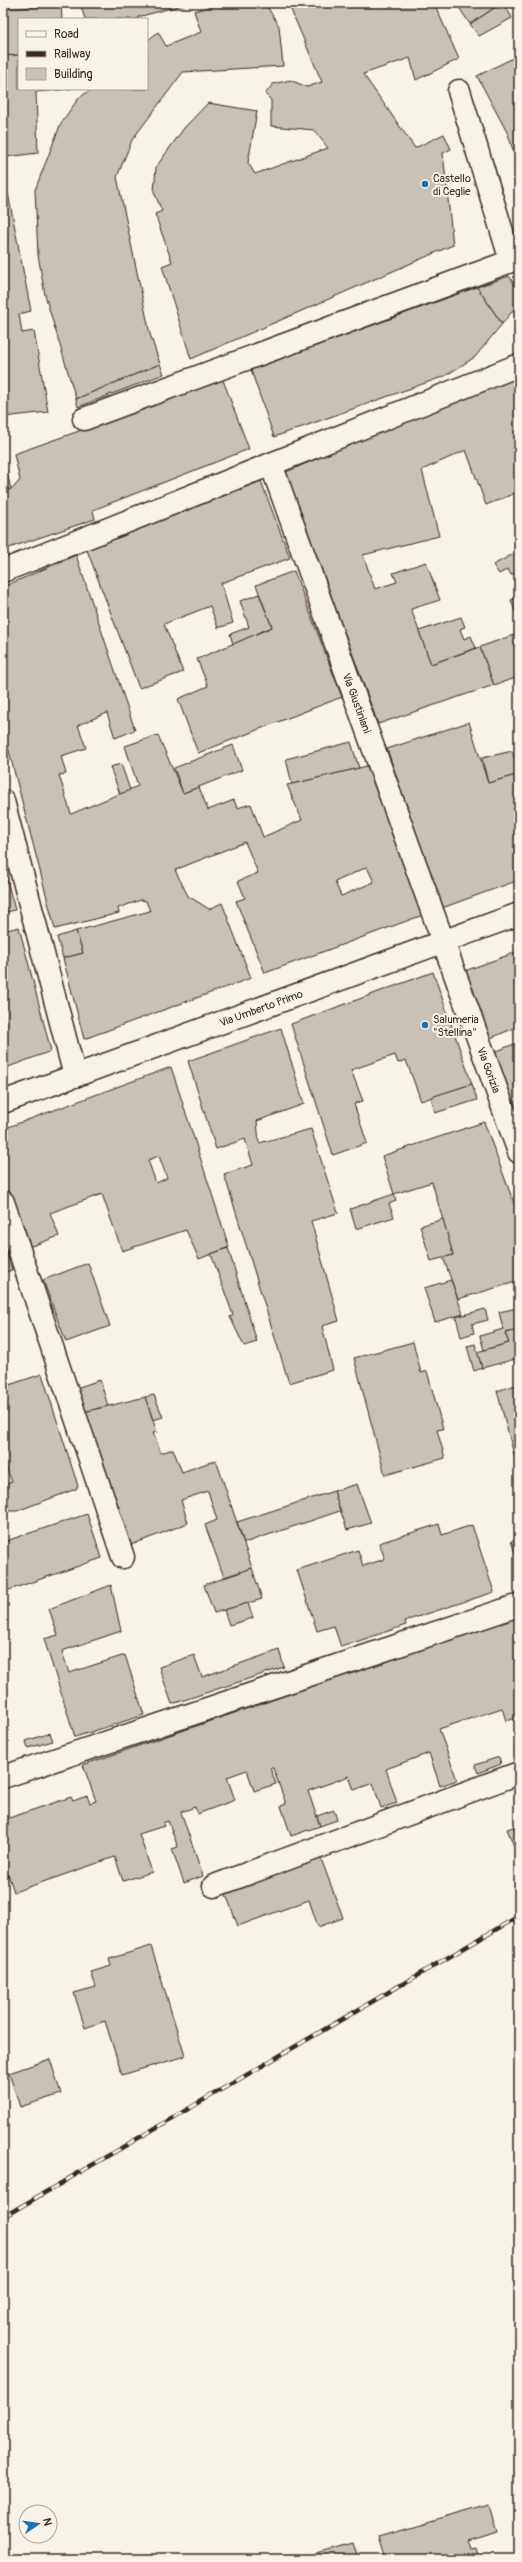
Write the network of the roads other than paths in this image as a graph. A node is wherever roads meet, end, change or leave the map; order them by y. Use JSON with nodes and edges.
{"nodes":[{"id":1,"x":459,"y":91,"type":"dead end"},
{"id":2,"x":515,"y":265,"type":"edge"},
{"id":3,"x":519,"y":365,"type":"edge"},
{"id":4,"x":84,"y":419,"type":"dead end"},
{"id":5,"x":271,"y":464,"type":"junction"},
{"id":6,"x":3,"y":571,"type":"edge"},
{"id":7,"x":3,"y":801,"type":"edge"},
{"id":8,"x":519,"y":914,"type":"edge"},
{"id":9,"x":443,"y":942,"type":"junction"},
{"id":10,"x":74,"y":1076,"type":"junction"},
{"id":11,"x":3,"y":1102,"type":"edge"},
{"id":12,"x":519,"y":1152,"type":"edge"},
{"id":13,"x":3,"y":1202,"type":"edge"},
{"id":14,"x":123,"y":1557,"type":"dead end"},
{"id":15,"x":519,"y":1605,"type":"edge"},
{"id":16,"x":519,"y":1773,"type":"edge"},
{"id":17,"x":3,"y":1777,"type":"edge"},
{"id":18,"x":214,"y":1886,"type":"dead end"}],
"edges":[{"from":1,"to":2,"type":"street"},
{"from":2,"to":4,"type":"street"},
{"from":3,"to":5,"type":"street"},
{"from":5,"to":6,"type":"street"},
{"from":5,"to":9,"type":"street","name":"Via Giustiniani"},
{"from":7,"to":10,"type":"street"},
{"from":8,"to":9,"type":"street","name":"Via Umberto Primo"},
{"from":9,"to":10,"type":"street","name":"Via Umberto Primo"},
{"from":9,"to":12,"type":"street","name":"Via Gorizia"},
{"from":10,"to":11,"type":"street","name":"Via Umberto Primo"},
{"from":13,"to":14,"type":"street"},
{"from":15,"to":17,"type":"street"},
{"from":16,"to":18,"type":"street"}]}
